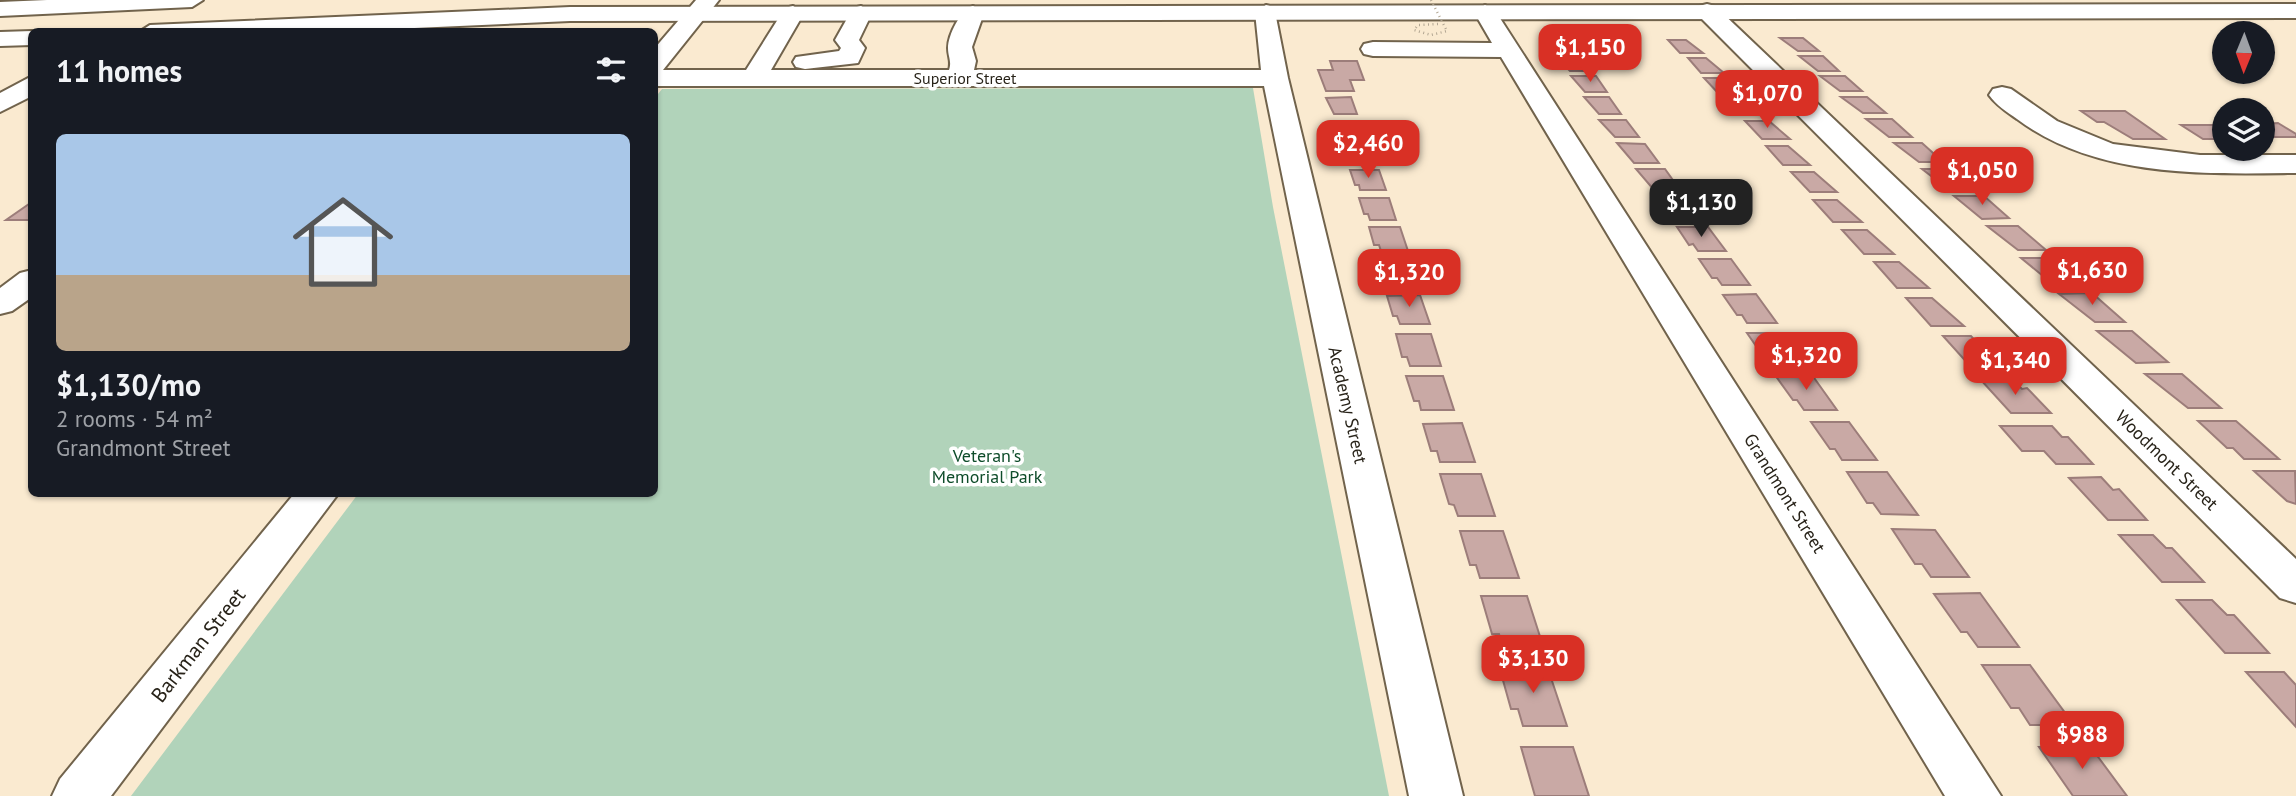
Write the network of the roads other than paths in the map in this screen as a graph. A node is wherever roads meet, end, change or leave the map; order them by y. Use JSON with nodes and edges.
{"nodes":[{"id":1,"x":192,"y":0,"type":"edge"},
{"id":2,"x":703,"y":7,"type":"edge"},
{"id":3,"x":0,"y":9,"type":"edge"},
{"id":4,"x":2296,"y":10,"type":"edge"},
{"id":5,"x":1707,"y":11,"type":"junction"},
{"id":6,"x":1266,"y":12,"type":"junction"},
{"id":7,"x":1485,"y":12,"type":"junction"},
{"id":8,"x":793,"y":13,"type":"junction"},
{"id":9,"x":861,"y":13,"type":"junction"},
{"id":10,"x":973,"y":13,"type":"junction"},
{"id":11,"x":370,"y":26,"type":"edge"},
{"id":12,"x":297,"y":28,"type":"edge"},
{"id":13,"x":28,"y":38,"type":"edge"},
{"id":14,"x":0,"y":39,"type":"edge"},
{"id":15,"x":1373,"y":49,"type":"dead end"},
{"id":16,"x":1508,"y":50,"type":"junction"},
{"id":17,"x":658,"y":60,"type":"edge"},
{"id":18,"x":843,"y":68,"type":"junction"},
{"id":19,"x":756,"y":73,"type":"junction"},
{"id":20,"x":960,"y":77,"type":"junction"},
{"id":21,"x":658,"y":78,"type":"edge"},
{"id":22,"x":1275,"y":78,"type":"junction"},
{"id":23,"x":28,"y":86,"type":"edge"},
{"id":24,"x":2003,"y":95,"type":"dead end"},
{"id":25,"x":0,"y":104,"type":"edge"},
{"id":26,"x":2296,"y":164,"type":"edge"},
{"id":27,"x":28,"y":283,"type":"edge"},
{"id":28,"x":0,"y":304,"type":"edge"},
{"id":29,"x":315,"y":497,"type":"edge"},
{"id":30,"x":2296,"y":586,"type":"edge"},
{"id":31,"x":79,"y":796,"type":"edge"},
{"id":32,"x":1436,"y":796,"type":"edge"},
{"id":33,"x":1974,"y":796,"type":"edge"}],
"edges":[{"from":1,"to":3,"type":"main road"},
{"from":2,"to":8,"type":"main road"},
{"from":2,"to":11,"type":"main road"},
{"from":2,"to":17,"type":"main road"},
{"from":4,"to":5,"type":"main road"},
{"from":5,"to":7,"type":"main road"},
{"from":5,"to":30,"type":"main road","name":"Woodmont Street"},
{"from":6,"to":7,"type":"main road"},
{"from":6,"to":10,"type":"main road"},
{"from":6,"to":22,"type":"main road","name":"Academy Street"},
{"from":7,"to":16,"type":"main road","name":"Grandmont Street"},
{"from":8,"to":9,"type":"main road"},
{"from":8,"to":19,"type":"main road"},
{"from":9,"to":10,"type":"main road"},
{"from":9,"to":18,"type":"main road"},
{"from":10,"to":20,"type":"main road"},
{"from":11,"to":12,"type":"main road"},
{"from":13,"to":14,"type":"main road"},
{"from":15,"to":16,"type":"main road"},
{"from":16,"to":33,"type":"main road","name":"Grandmont Street"},
{"from":18,"to":19,"type":"main road","name":"Superior Street"},
{"from":18,"to":20,"type":"main road","name":"Superior Street"},
{"from":19,"to":21,"type":"main road","name":"Superior Street"},
{"from":20,"to":22,"type":"main road","name":"Superior Street"},
{"from":22,"to":32,"type":"main road","name":"Academy Street"},
{"from":23,"to":25,"type":"main road"},
{"from":24,"to":26,"type":"main road"},
{"from":27,"to":28,"type":"main road"},
{"from":29,"to":31,"type":"main road","name":"Barkman Street"}]}
